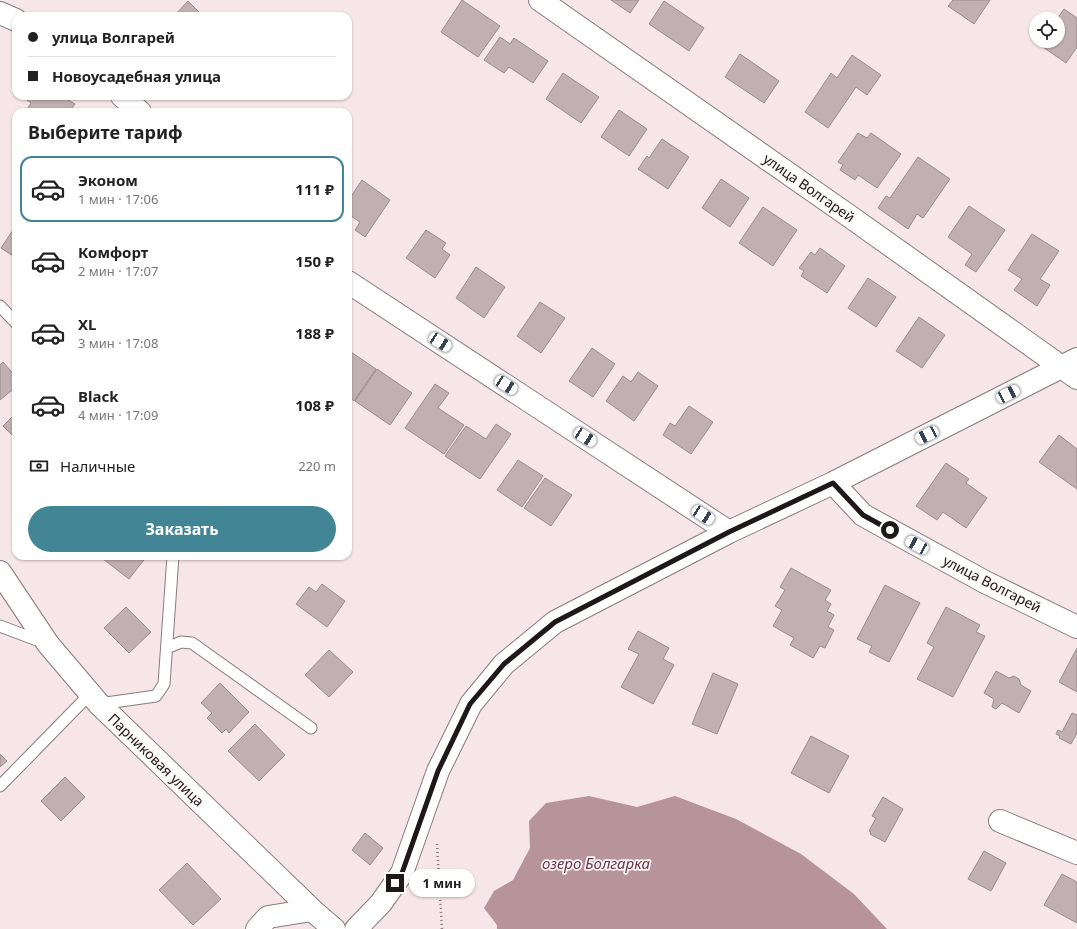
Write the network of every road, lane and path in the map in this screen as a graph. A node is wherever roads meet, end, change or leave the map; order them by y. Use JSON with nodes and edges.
{"nodes":[{"id":1,"x":540,"y":0,"type":"edge"},
{"id":2,"x":0,"y":13,"type":"edge"},
{"id":3,"x":12,"y":18,"type":"edge"},
{"id":4,"x":126,"y":100,"type":"edge"},
{"id":5,"x":136,"y":108,"type":"edge"},
{"id":6,"x":352,"y":285,"type":"edge"},
{"id":7,"x":0,"y":306,"type":"edge"},
{"id":8,"x":12,"y":319,"type":"edge"},
{"id":9,"x":1072,"y":368,"type":"edge"},
{"id":10,"x":833,"y":483,"type":"junction"},
{"id":11,"x":729,"y":532,"type":"junction"},
{"id":12,"x":173,"y":560,"type":"edge"},
{"id":13,"x":0,"y":572,"type":"edge"},
{"id":14,"x":0,"y":626,"type":"edge"},
{"id":15,"x":1077,"y":627,"type":"edge"},
{"id":16,"x":48,"y":644,"type":"junction"},
{"id":17,"x":168,"y":648,"type":"junction"},
{"id":18,"x":94,"y":699,"type":"junction"},
{"id":19,"x":311,"y":728,"type":"dead end"},
{"id":20,"x":0,"y":786,"type":"edge"},
{"id":21,"x":1000,"y":821,"type":"dead end"},
{"id":22,"x":436,"y":841,"type":"dead end"},
{"id":23,"x":1077,"y":853,"type":"edge"},
{"id":24,"x":312,"y":910,"type":"junction"},
{"id":25,"x":257,"y":929,"type":"edge"},
{"id":26,"x":334,"y":929,"type":"edge"},
{"id":27,"x":356,"y":929,"type":"edge"},
{"id":28,"x":442,"y":929,"type":"edge"}],
"edges":[{"from":1,"to":9,"type":"street","name":"улица Волгарей"},
{"from":2,"to":3,"type":"street"},
{"from":4,"to":5,"type":"street"},
{"from":6,"to":11,"type":"street"},
{"from":7,"to":8,"type":"lane"},
{"from":9,"to":10,"type":"street"},
{"from":10,"to":11,"type":"street"},
{"from":10,"to":15,"type":"street","name":"улица Волгарей"},
{"from":11,"to":27,"type":"street"},
{"from":12,"to":17,"type":"lane"},
{"from":13,"to":16,"type":"street","name":"Парниковая улица"},
{"from":14,"to":16,"type":"lane"},
{"from":16,"to":18,"type":"street","name":"Парниковая улица"},
{"from":17,"to":18,"type":"lane"},
{"from":17,"to":19,"type":"lane"},
{"from":18,"to":20,"type":"lane"},
{"from":18,"to":24,"type":"street","name":"Парниковая улица"},
{"from":21,"to":23,"type":"street"},
{"from":22,"to":28,"type":"path"},
{"from":24,"to":25,"type":"street"},
{"from":24,"to":26,"type":"street","name":"Парниковая улица"}]}
